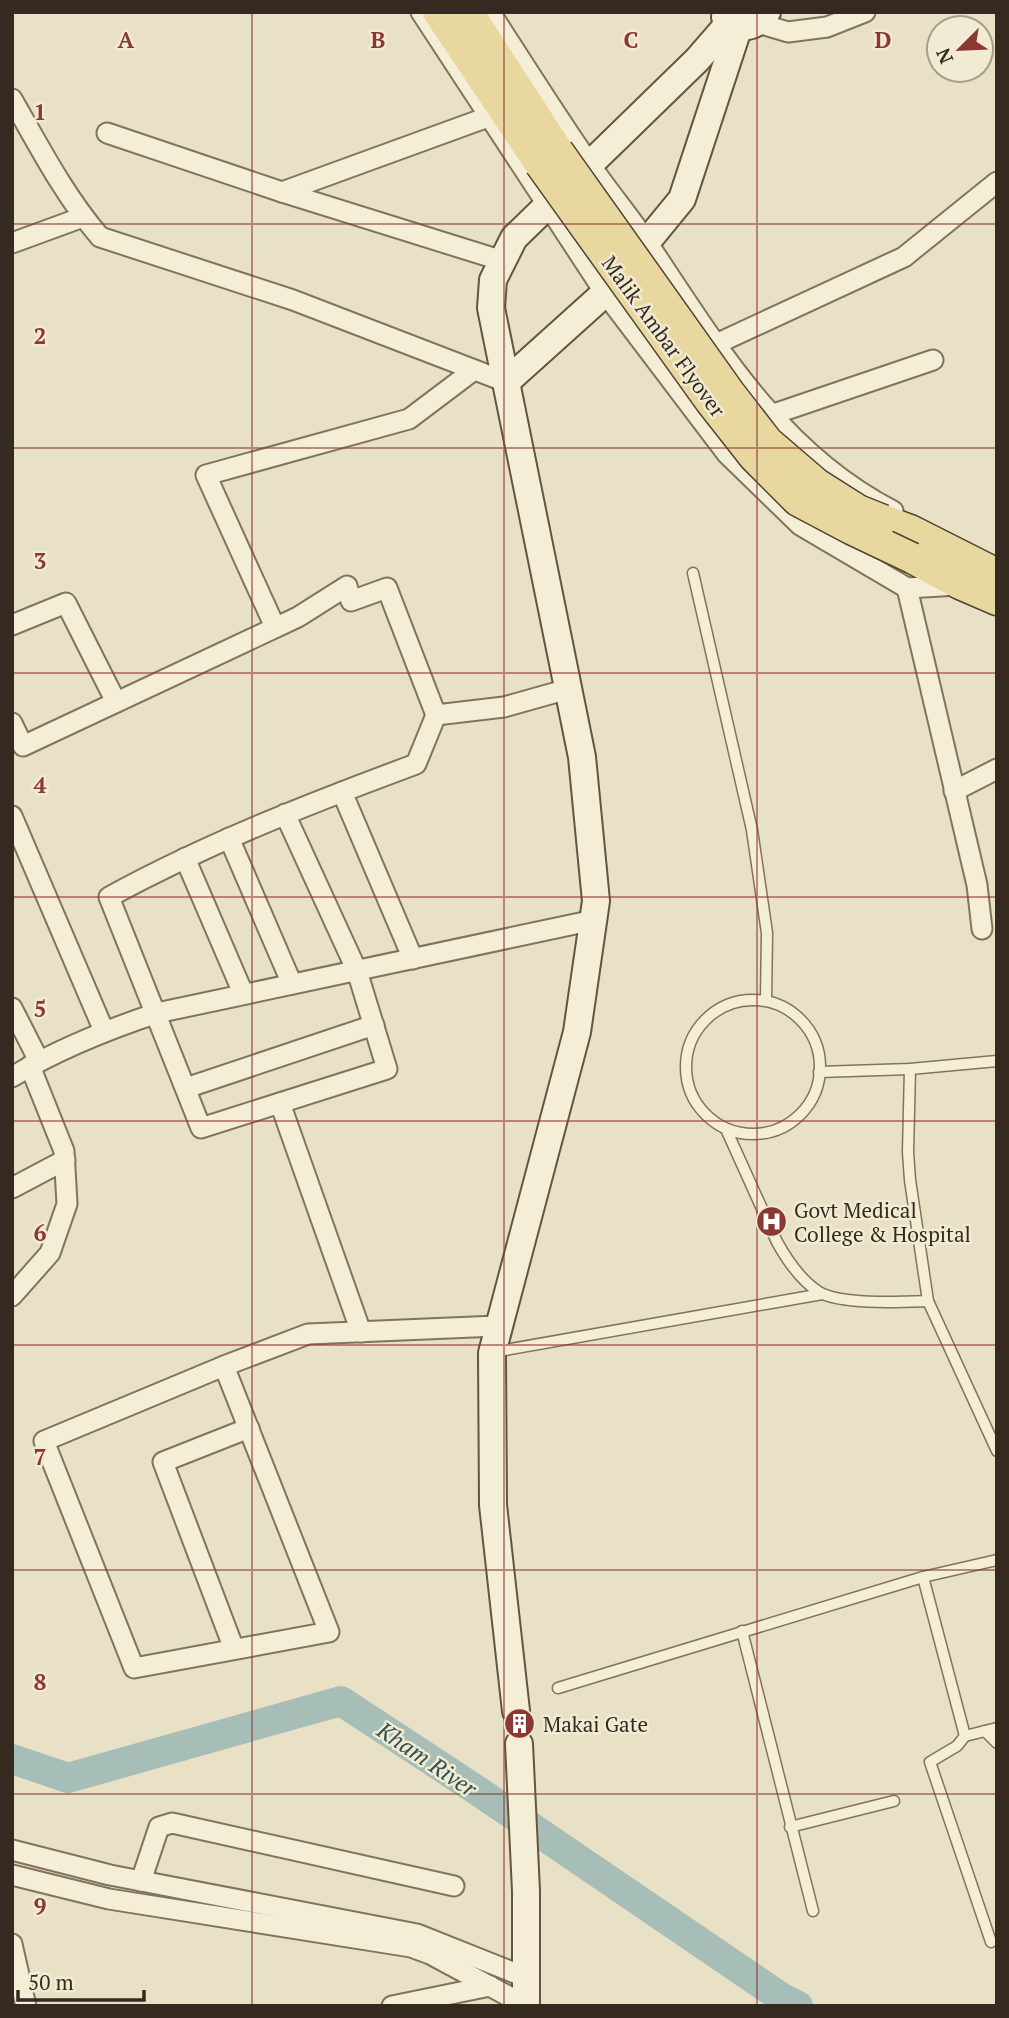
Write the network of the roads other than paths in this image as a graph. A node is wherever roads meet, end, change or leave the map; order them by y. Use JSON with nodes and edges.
{"nodes":[{"id":1,"x":421,"y":12,"type":"edge"},
{"id":2,"x":438,"y":12,"type":"edge"},
{"id":3,"x":468,"y":12,"type":"edge"},
{"id":4,"x":490,"y":12,"type":"edge"},
{"id":5,"x":865,"y":12,"type":"edge"},
{"id":6,"x":743,"y":19,"type":"edge"},
{"id":7,"x":12,"y":99,"type":"edge"},
{"id":8,"x":488,"y":117,"type":"junction"},
{"id":9,"x":107,"y":133,"type":"dead end"},
{"id":10,"x":589,"y":164,"type":"junction"},
{"id":11,"x":997,"y":182,"type":"edge"},
{"id":12,"x":282,"y":192,"type":"junction"},
{"id":13,"x":546,"y":206,"type":"junction"},
{"id":14,"x":83,"y":217,"type":"junction"},
{"id":15,"x":647,"y":242,"type":"junction"},
{"id":16,"x":12,"y":243,"type":"edge"},
{"id":17,"x":503,"y":261,"type":"junction"},
{"id":18,"x":605,"y":293,"type":"junction"},
{"id":19,"x":714,"y":345,"type":"junction"},
{"id":20,"x":933,"y":360,"type":"dead end"},
{"id":21,"x":474,"y":370,"type":"junction"},
{"id":22,"x":506,"y":382,"type":"junction"},
{"id":23,"x":771,"y":415,"type":"junction"},
{"id":24,"x":902,"y":536,"type":"junction"},
{"id":25,"x":693,"y":573,"type":"dead end"},
{"id":26,"x":997,"y":574,"type":"edge"},
{"id":27,"x":960,"y":584,"type":"junction"},
{"id":28,"x":907,"y":588,"type":"junction"},
{"id":29,"x":997,"y":600,"type":"edge"},
{"id":30,"x":12,"y":625,"type":"edge"},
{"id":31,"x":275,"y":627,"type":"junction"},
{"id":32,"x":568,"y":689,"type":"junction"},
{"id":33,"x":116,"y":702,"type":"junction"},
{"id":34,"x":436,"y":715,"type":"junction"},
{"id":35,"x":12,"y":723,"type":"edge"},
{"id":36,"x":18,"y":749,"type":"edge"},
{"id":37,"x":996,"y":774,"type":"edge"},
{"id":38,"x":954,"y":790,"type":"junction"},
{"id":39,"x":342,"y":792,"type":"junction"},
{"id":40,"x":285,"y":814,"type":"junction"},
{"id":41,"x":12,"y":816,"type":"edge"},
{"id":42,"x":229,"y":838,"type":"junction"},
{"id":43,"x":184,"y":858,"type":"junction"},
{"id":44,"x":594,"y":920,"type":"junction"},
{"id":45,"x":982,"y":929,"type":"dead end"},
{"id":46,"x":412,"y":959,"type":"junction"},
{"id":47,"x":357,"y":971,"type":"junction"},
{"id":48,"x":292,"y":984,"type":"junction"},
{"id":49,"x":243,"y":993,"type":"junction"},
{"id":50,"x":766,"y":1000,"type":"junction"},
{"id":51,"x":12,"y":1008,"type":"edge"},
{"id":52,"x":157,"y":1013,"type":"junction"},
{"id":53,"x":374,"y":1025,"type":"junction"},
{"id":54,"x":104,"y":1031,"type":"junction"},
{"id":55,"x":997,"y":1061,"type":"edge"},
{"id":56,"x":34,"y":1063,"type":"junction"},
{"id":57,"x":910,"y":1069,"type":"junction"},
{"id":58,"x":819,"y":1072,"type":"junction"},
{"id":59,"x":12,"y":1077,"type":"edge"},
{"id":60,"x":186,"y":1088,"type":"junction"},
{"id":61,"x":280,"y":1103,"type":"junction"},
{"id":62,"x":726,"y":1129,"type":"junction"},
{"id":63,"x":65,"y":1160,"type":"junction"},
{"id":64,"x":12,"y":1188,"type":"edge"},
{"id":65,"x":822,"y":1294,"type":"junction"},
{"id":66,"x":12,"y":1296,"type":"edge"},
{"id":67,"x":928,"y":1301,"type":"junction"},
{"id":68,"x":361,"y":1332,"type":"junction"},
{"id":69,"x":501,"y":1338,"type":"junction"},
{"id":70,"x":224,"y":1366,"type":"junction"},
{"id":71,"x":249,"y":1428,"type":"junction"},
{"id":72,"x":997,"y":1451,"type":"edge"},
{"id":73,"x":997,"y":1560,"type":"edge"},
{"id":74,"x":923,"y":1577,"type":"junction"},
{"id":75,"x":742,"y":1631,"type":"junction"},
{"id":76,"x":234,"y":1649,"type":"junction"},
{"id":77,"x":558,"y":1688,"type":"dead end"},
{"id":78,"x":516,"y":1711,"type":"dead end"},
{"id":79,"x":997,"y":1728,"type":"edge"},
{"id":80,"x":985,"y":1731,"type":"junction"},
{"id":81,"x":965,"y":1736,"type":"junction"},
{"id":82,"x":997,"y":1743,"type":"edge"},
{"id":83,"x":520,"y":1757,"type":"dead end"},
{"id":84,"x":894,"y":1801,"type":"dead end"},
{"id":85,"x":790,"y":1827,"type":"junction"},
{"id":86,"x":12,"y":1850,"type":"edge"},
{"id":87,"x":12,"y":1875,"type":"edge"},
{"id":88,"x":141,"y":1881,"type":"junction"},
{"id":89,"x":454,"y":1886,"type":"dead end"},
{"id":90,"x":813,"y":1911,"type":"dead end"},
{"id":91,"x":991,"y":1942,"type":"dead end"},
{"id":92,"x":12,"y":1944,"type":"edge"},
{"id":93,"x":525,"y":1978,"type":"junction"},
{"id":94,"x":490,"y":1986,"type":"junction"},
{"id":95,"x":525,"y":2005,"type":"edge"},
{"id":96,"x":26,"y":2006,"type":"edge"},
{"id":97,"x":392,"y":2006,"type":"edge"}],
"edges":[{"from":1,"to":8,"type":"street"},
{"from":2,"to":24,"type":"main road","name":"Malik Ambar Flyover","bridge":true},
{"from":3,"to":24,"type":"main road","name":"Malik Ambar Flyover","bridge":true},
{"from":4,"to":10,"type":"street"},
{"from":5,"to":6,"type":"street"},
{"from":6,"to":10,"type":"street"},
{"from":6,"to":15,"type":"street"},
{"from":7,"to":14,"type":"street"},
{"from":8,"to":12,"type":"street"},
{"from":8,"to":13,"type":"street"},
{"from":9,"to":12,"type":"street"},
{"from":10,"to":13,"type":"street"},
{"from":10,"to":15,"type":"street"},
{"from":11,"to":19,"type":"street"},
{"from":12,"to":17,"type":"street"},
{"from":13,"to":17,"type":"street"},
{"from":13,"to":18,"type":"street"},
{"from":14,"to":16,"type":"street"},
{"from":14,"to":21,"type":"street"},
{"from":15,"to":18,"type":"street"},
{"from":15,"to":19,"type":"street"},
{"from":17,"to":22,"type":"street"},
{"from":18,"to":22,"type":"street"},
{"from":18,"to":28,"type":"street"},
{"from":19,"to":23,"type":"street"},
{"from":20,"to":23,"type":"street"},
{"from":21,"to":22,"type":"street"},
{"from":21,"to":31,"type":"street"},
{"from":22,"to":32,"type":"street"},
{"from":23,"to":24,"type":"street"},
{"from":24,"to":26,"type":"main road"},
{"from":24,"to":27,"type":"main road","name":"Malik Ambar Flyover"},
{"from":25,"to":50,"type":"lane"},
{"from":27,"to":28,"type":"street"},
{"from":27,"to":29,"type":"main road","name":"Malik Ambar Flyover"},
{"from":28,"to":38,"type":"street"},
{"from":30,"to":33,"type":"street"},
{"from":31,"to":33,"type":"street"},
{"from":31,"to":34,"type":"street"},
{"from":32,"to":34,"type":"street"},
{"from":32,"to":44,"type":"street"},
{"from":33,"to":36,"type":"street"},
{"from":34,"to":39,"type":"street"},
{"from":35,"to":36,"type":"street"},
{"from":37,"to":38,"type":"street"},
{"from":38,"to":45,"type":"street"},
{"from":39,"to":40,"type":"street"},
{"from":39,"to":46,"type":"street"},
{"from":40,"to":42,"type":"street"},
{"from":40,"to":47,"type":"street"},
{"from":41,"to":54,"type":"street"},
{"from":42,"to":43,"type":"street"},
{"from":42,"to":48,"type":"street"},
{"from":43,"to":49,"type":"street"},
{"from":43,"to":52,"type":"street"},
{"from":44,"to":46,"type":"street"},
{"from":44,"to":69,"type":"street"},
{"from":46,"to":47,"type":"street"},
{"from":47,"to":48,"type":"street"},
{"from":47,"to":53,"type":"street"},
{"from":48,"to":49,"type":"street"},
{"from":49,"to":52,"type":"street"},
{"from":50,"to":58,"type":"lane"},
{"from":50,"to":62,"type":"lane"},
{"from":51,"to":56,"type":"street"},
{"from":52,"to":54,"type":"street"},
{"from":52,"to":60,"type":"street"},
{"from":53,"to":60,"type":"street"},
{"from":53,"to":61,"type":"street"},
{"from":54,"to":56,"type":"street"},
{"from":55,"to":57,"type":"lane"},
{"from":56,"to":59,"type":"street"},
{"from":56,"to":63,"type":"street"},
{"from":57,"to":58,"type":"lane"},
{"from":57,"to":67,"type":"lane"},
{"from":58,"to":62,"type":"lane"},
{"from":60,"to":61,"type":"street"},
{"from":61,"to":68,"type":"street"},
{"from":62,"to":65,"type":"lane"},
{"from":63,"to":64,"type":"street"},
{"from":63,"to":66,"type":"street"},
{"from":65,"to":67,"type":"lane"},
{"from":65,"to":69,"type":"lane"},
{"from":67,"to":72,"type":"lane"},
{"from":68,"to":69,"type":"street"},
{"from":68,"to":70,"type":"street"},
{"from":69,"to":78,"type":"street"},
{"from":70,"to":71,"type":"street"},
{"from":70,"to":76,"type":"street"},
{"from":71,"to":76,"type":"street"},
{"from":71,"to":76,"type":"street"},
{"from":73,"to":74,"type":"lane"},
{"from":74,"to":75,"type":"lane"},
{"from":74,"to":81,"type":"lane"},
{"from":75,"to":77,"type":"lane"},
{"from":75,"to":85,"type":"lane"},
{"from":79,"to":80,"type":"lane"},
{"from":80,"to":81,"type":"lane"},
{"from":80,"to":82,"type":"lane"},
{"from":81,"to":91,"type":"lane"},
{"from":83,"to":93,"type":"street"},
{"from":84,"to":85,"type":"lane"},
{"from":85,"to":90,"type":"lane"},
{"from":86,"to":88,"type":"street"},
{"from":87,"to":94,"type":"street"},
{"from":88,"to":89,"type":"street"},
{"from":88,"to":93,"type":"street"},
{"from":92,"to":96,"type":"street"},
{"from":93,"to":95,"type":"street"},
{"from":94,"to":95,"type":"street"},
{"from":94,"to":97,"type":"street"}]}
